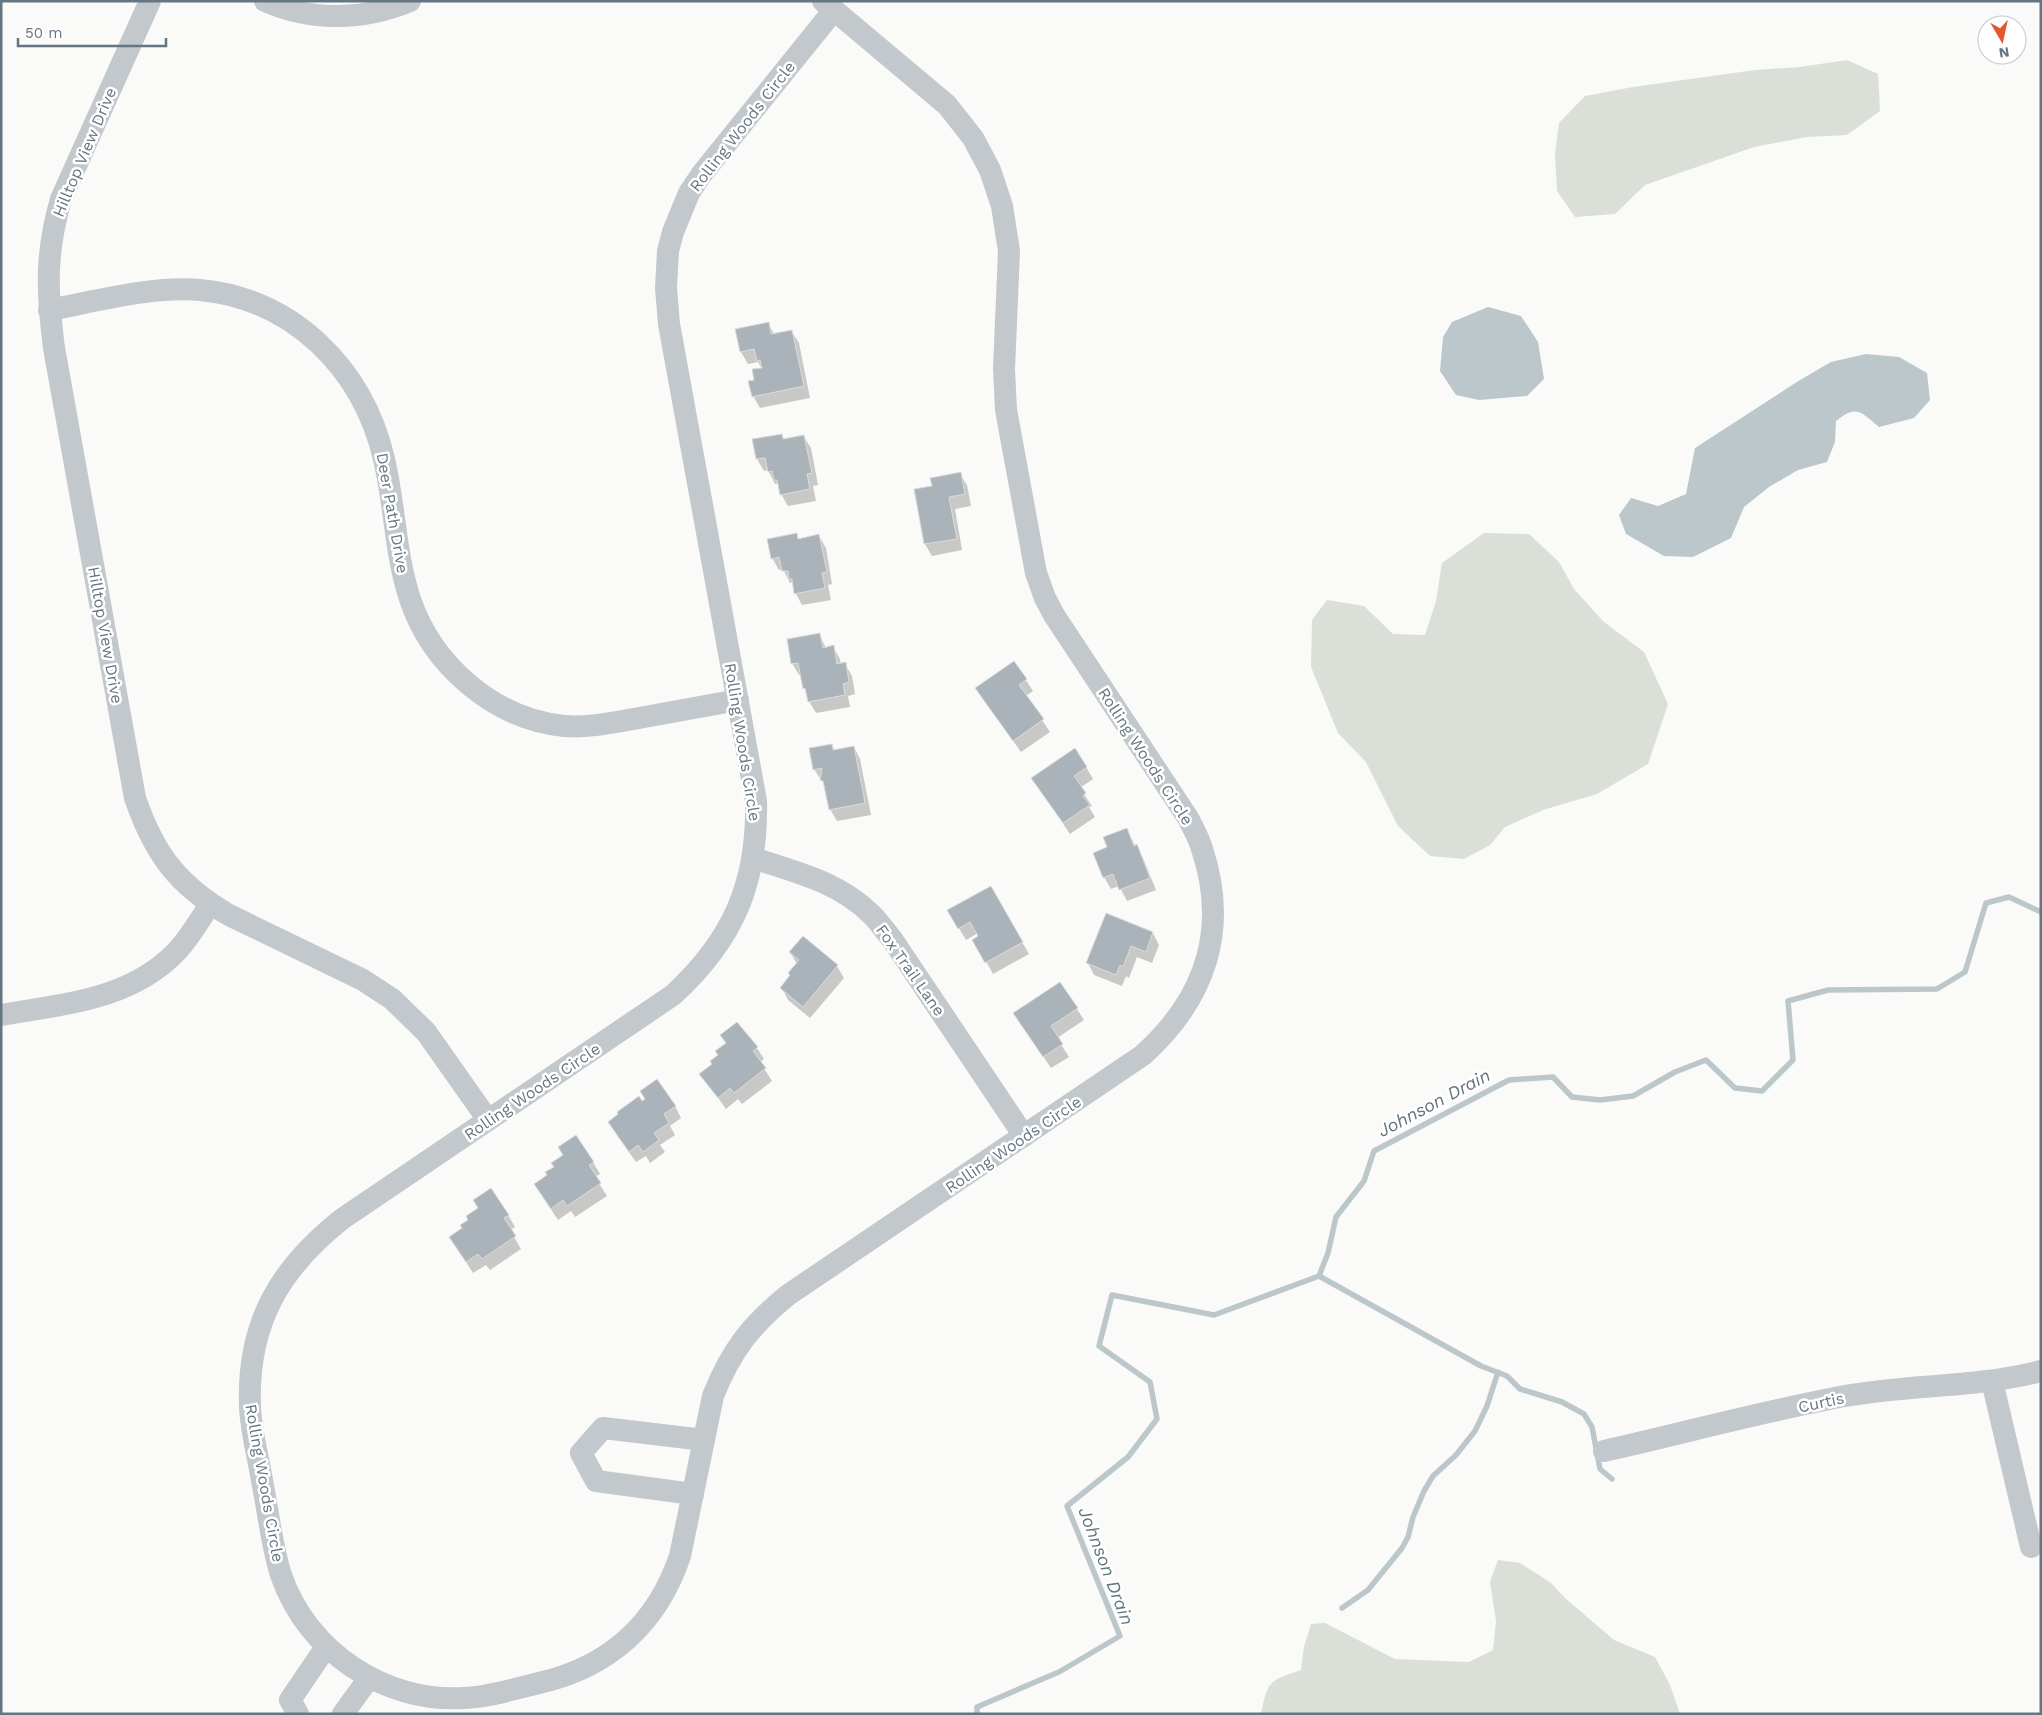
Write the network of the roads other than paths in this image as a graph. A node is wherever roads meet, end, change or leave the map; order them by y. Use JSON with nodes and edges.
{"nodes":[{"id":1,"x":150,"y":1,"type":"edge"},
{"id":2,"x":265,"y":1,"type":"edge"},
{"id":3,"x":410,"y":1,"type":"edge"},
{"id":4,"x":828,"y":6,"type":"edge"},
{"id":5,"x":50,"y":310,"type":"junction"},
{"id":6,"x":738,"y":700,"type":"junction"},
{"id":7,"x":753,"y":858,"type":"junction"},
{"id":8,"x":210,"y":904,"type":"junction"},
{"id":9,"x":1,"y":1015,"type":"edge"},
{"id":10,"x":488,"y":1120,"type":"junction"},
{"id":11,"x":1024,"y":1136,"type":"junction"},
{"id":12,"x":2041,"y":1371,"type":"edge"},
{"id":13,"x":1992,"y":1381,"type":"junction"},
{"id":14,"x":704,"y":1440,"type":"junction"},
{"id":15,"x":1604,"y":1451,"type":"dead end"},
{"id":16,"x":693,"y":1494,"type":"junction"},
{"id":17,"x":2031,"y":1547,"type":"dead end"},
{"id":18,"x":326,"y":1646,"type":"junction"},
{"id":19,"x":369,"y":1678,"type":"junction"},
{"id":20,"x":298,"y":1714,"type":"edge"},
{"id":21,"x":343,"y":1714,"type":"edge"}],
"edges":[{"from":1,"to":5,"type":"street","name":"Hilltop View Drive"},
{"from":2,"to":3,"type":"street"},
{"from":4,"to":6,"type":"street","name":"Rolling Woods Circle"},
{"from":4,"to":11,"type":"street","name":"Rolling Woods Circle"},
{"from":5,"to":6,"type":"street","name":"Deer Path Drive"},
{"from":5,"to":8,"type":"street","name":"Hilltop View Drive"},
{"from":6,"to":7,"type":"street","name":"Rolling Woods Circle"},
{"from":7,"to":10,"type":"street","name":"Rolling Woods Circle"},
{"from":7,"to":11,"type":"street","name":"Fox Trail Lane"},
{"from":8,"to":9,"type":"street"},
{"from":8,"to":10,"type":"street","name":"Hilltop View Drive"},
{"from":10,"to":18,"type":"street","name":"Rolling Woods Circle"},
{"from":11,"to":14,"type":"street","name":"Rolling Woods Circle"},
{"from":12,"to":13,"type":"street","name":"Curtis"},
{"from":13,"to":15,"type":"street","name":"Curtis"},
{"from":13,"to":17,"type":"street"},
{"from":14,"to":16,"type":"street","name":"Rolling Woods Circle"},
{"from":14,"to":16,"type":"street"},
{"from":16,"to":19,"type":"street","name":"Rolling Woods Circle"},
{"from":18,"to":19,"type":"street","name":"Rolling Woods Circle"},
{"from":18,"to":20,"type":"street"},
{"from":19,"to":21,"type":"street"}]}
